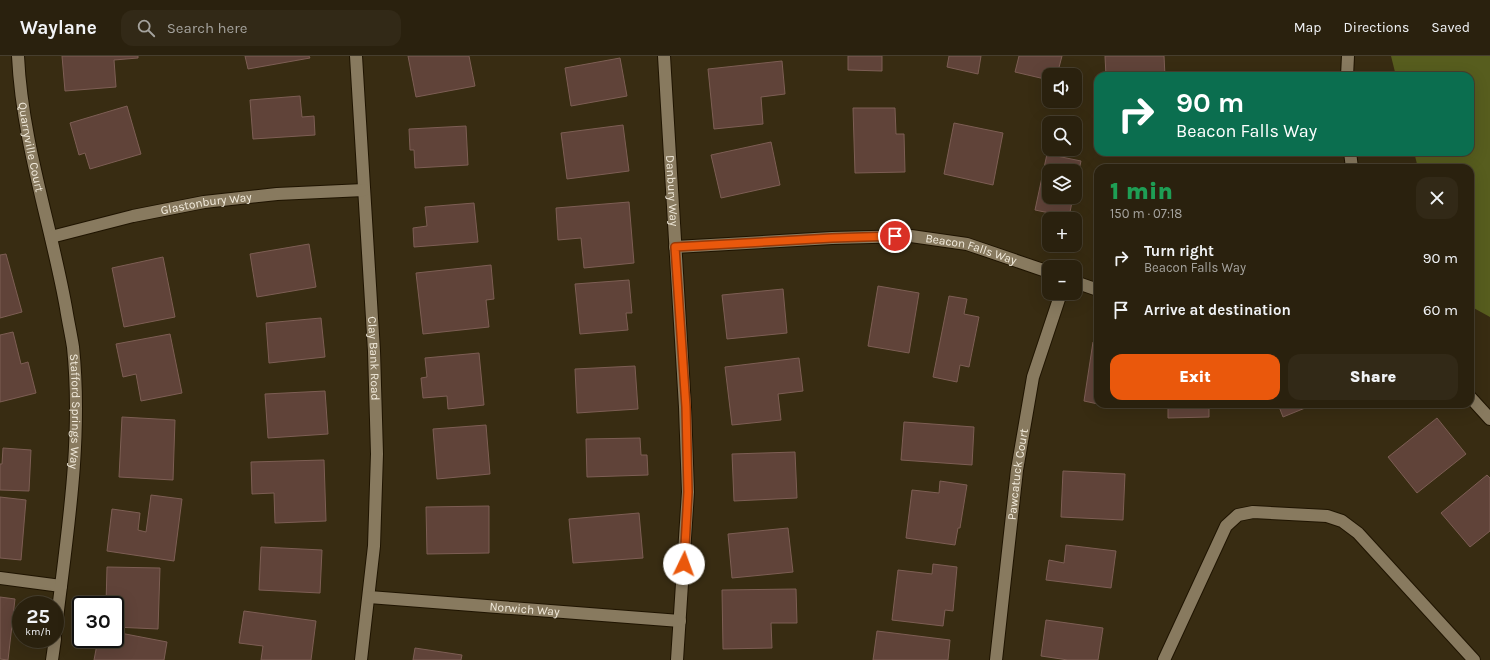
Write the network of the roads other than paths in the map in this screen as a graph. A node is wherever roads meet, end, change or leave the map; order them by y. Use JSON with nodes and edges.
{"nodes":[{"id":1,"x":18,"y":56,"type":"edge"},
{"id":2,"x":356,"y":56,"type":"edge"},
{"id":3,"x":664,"y":56,"type":"edge"},
{"id":4,"x":1348,"y":56,"type":"edge"},
{"id":5,"x":1346,"y":72,"type":"edge"},
{"id":6,"x":364,"y":190,"type":"junction"},
{"id":7,"x":51,"y":236,"type":"junction"},
{"id":8,"x":675,"y":247,"type":"junction"},
{"id":9,"x":1042,"y":270,"type":"edge"},
{"id":10,"x":1082,"y":284,"type":"edge"},
{"id":11,"x":1094,"y":289,"type":"edge"},
{"id":12,"x":1059,"y":300,"type":"edge"},
{"id":13,"x":1474,"y":401,"type":"edge"},
{"id":14,"x":1490,"y":419,"type":"edge"},
{"id":15,"x":0,"y":578,"type":"edge"},
{"id":16,"x":61,"y":586,"type":"junction"},
{"id":17,"x":60,"y":596,"type":"edge"},
{"id":18,"x":369,"y":597,"type":"junction"},
{"id":19,"x":680,"y":621,"type":"junction"},
{"id":20,"x":54,"y":648,"type":"edge"},
{"id":21,"x":52,"y":660,"type":"edge"},
{"id":22,"x":361,"y":660,"type":"edge"},
{"id":23,"x":677,"y":660,"type":"edge"},
{"id":24,"x":996,"y":660,"type":"edge"},
{"id":25,"x":1164,"y":660,"type":"edge"},
{"id":26,"x":1474,"y":660,"type":"edge"}],
"edges":[{"from":1,"to":7,"type":"street","name":"Quarryville Court"},
{"from":2,"to":6,"type":"street","name":"Clay Bank Road"},
{"from":3,"to":8,"type":"street","name":"Danbury Way"},
{"from":4,"to":5,"type":"street"},
{"from":6,"to":7,"type":"street","name":"Glastonbury Way"},
{"from":6,"to":18,"type":"street","name":"Clay Bank Road"},
{"from":7,"to":16,"type":"street","name":"Stafford Springs Way"},
{"from":8,"to":9,"type":"street","name":"Beacon Falls Way"},
{"from":8,"to":19,"type":"street","name":"Danbury Way"},
{"from":10,"to":11,"type":"street"},
{"from":12,"to":24,"type":"street","name":"Pawcatuck Court"},
{"from":13,"to":14,"type":"street"},
{"from":15,"to":16,"type":"street"},
{"from":16,"to":17,"type":"street","name":"Stafford Springs Way"},
{"from":18,"to":19,"type":"street","name":"Norwich Way"},
{"from":18,"to":22,"type":"street","name":"Clay Bank Road"},
{"from":19,"to":23,"type":"street","name":"Danbury Way"},
{"from":20,"to":21,"type":"street"},
{"from":25,"to":26,"type":"street"}]}
